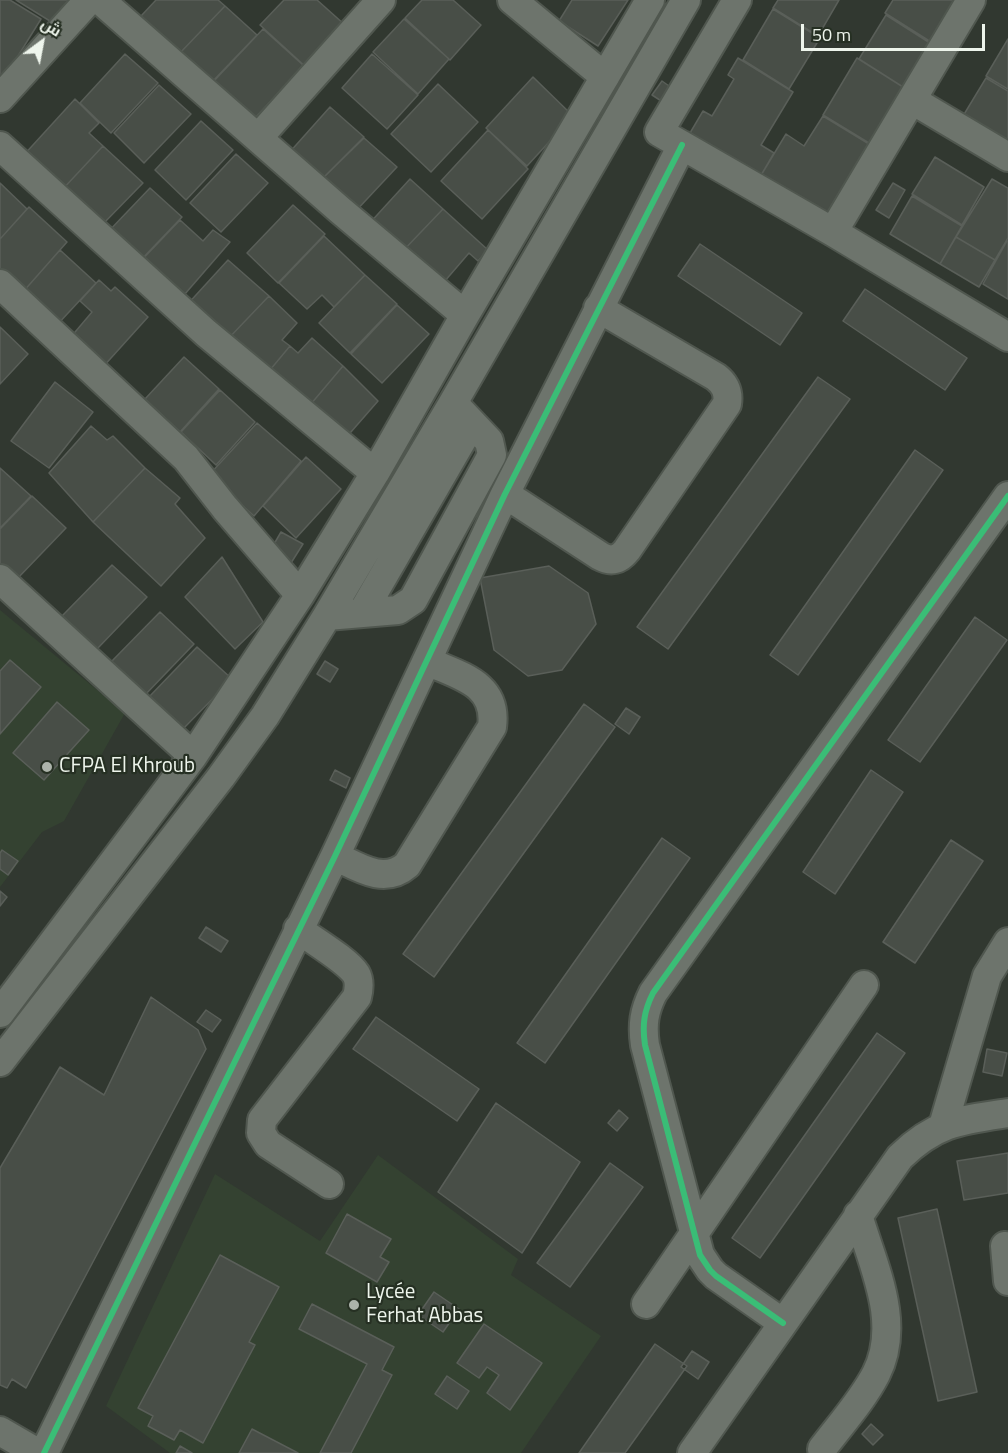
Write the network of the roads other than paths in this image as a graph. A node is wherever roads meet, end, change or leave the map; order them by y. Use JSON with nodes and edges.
{"nodes":[{"id":1,"x":89,"y":0,"type":"edge"},
{"id":2,"x":100,"y":0,"type":"edge"},
{"id":3,"x":381,"y":0,"type":"edge"},
{"id":4,"x":512,"y":0,"type":"edge"},
{"id":5,"x":650,"y":0,"type":"edge"},
{"id":6,"x":686,"y":0,"type":"edge"},
{"id":7,"x":737,"y":0,"type":"edge"},
{"id":8,"x":971,"y":0,"type":"edge"},
{"id":9,"x":600,"y":86,"type":"junction"},
{"id":10,"x":0,"y":98,"type":"edge"},
{"id":11,"x":912,"y":100,"type":"junction"},
{"id":12,"x":621,"y":110,"type":"junction"},
{"id":13,"x":258,"y":138,"type":"junction"},
{"id":14,"x":671,"y":138,"type":"junction"},
{"id":15,"x":0,"y":146,"type":"edge"},
{"id":16,"x":1008,"y":157,"type":"edge"},
{"id":17,"x":833,"y":232,"type":"junction"},
{"id":18,"x":0,"y":284,"type":"edge"},
{"id":19,"x":598,"y":308,"type":"junction"},
{"id":20,"x":465,"y":315,"type":"junction"},
{"id":21,"x":1008,"y":337,"type":"edge"},
{"id":22,"x":453,"y":403,"type":"junction"},
{"id":23,"x":472,"y":423,"type":"junction"},
{"id":24,"x":375,"y":473,"type":"junction"},
{"id":25,"x":505,"y":494,"type":"junction"},
{"id":26,"x":1008,"y":496,"type":"edge"},
{"id":27,"x":0,"y":579,"type":"edge"},
{"id":28,"x":300,"y":595,"type":"junction"},
{"id":29,"x":362,"y":613,"type":"junction"},
{"id":30,"x":327,"y":616,"type":"junction"},
{"id":31,"x":427,"y":661,"type":"junction"},
{"id":32,"x":193,"y":756,"type":"junction"},
{"id":33,"x":335,"y":856,"type":"junction"},
{"id":34,"x":298,"y":929,"type":"junction"},
{"id":35,"x":1008,"y":942,"type":"edge"},
{"id":36,"x":864,"y":985,"type":"dead end"},
{"id":37,"x":0,"y":1013,"type":"edge"},
{"id":38,"x":0,"y":1062,"type":"edge"},
{"id":39,"x":1008,"y":1113,"type":"edge"},
{"id":40,"x":944,"y":1126,"type":"junction"},
{"id":41,"x":329,"y":1184,"type":"dead end"},
{"id":42,"x":858,"y":1215,"type":"junction"},
{"id":43,"x":694,"y":1233,"type":"junction"},
{"id":44,"x":1005,"y":1245,"type":"dead end"},
{"id":45,"x":1008,"y":1281,"type":"edge"},
{"id":46,"x":646,"y":1304,"type":"dead end"},
{"id":47,"x":783,"y":1323,"type":"junction"},
{"id":48,"x":0,"y":1431,"type":"edge"},
{"id":49,"x":822,"y":1449,"type":"dead end"},
{"id":50,"x":38,"y":1453,"type":"edge"},
{"id":51,"x":44,"y":1453,"type":"edge"},
{"id":52,"x":692,"y":1453,"type":"edge"}],
"edges":[{"from":1,"to":10,"type":"street"},
{"from":2,"to":13,"type":"street"},
{"from":3,"to":13,"type":"street"},
{"from":4,"to":9,"type":"street"},
{"from":5,"to":9,"type":"street"},
{"from":6,"to":12,"type":"street"},
{"from":7,"to":14,"type":"street"},
{"from":8,"to":11,"type":"street"},
{"from":9,"to":12,"type":"street"},
{"from":9,"to":20,"type":"street"},
{"from":11,"to":16,"type":"street"},
{"from":11,"to":17,"type":"street"},
{"from":12,"to":14,"type":"street"},
{"from":12,"to":22,"type":"street"},
{"from":13,"to":20,"type":"street"},
{"from":14,"to":17,"type":"street"},
{"from":14,"to":19,"type":"street"},
{"from":15,"to":24,"type":"street"},
{"from":17,"to":21,"type":"street"},
{"from":18,"to":28,"type":"street"},
{"from":19,"to":25,"type":"street"},
{"from":19,"to":25,"type":"street"},
{"from":20,"to":24,"type":"street"},
{"from":22,"to":23,"type":"street"},
{"from":22,"to":30,"type":"street"},
{"from":23,"to":29,"type":"street"},
{"from":23,"to":29,"type":"street"},
{"from":24,"to":28,"type":"street"},
{"from":25,"to":31,"type":"street"},
{"from":26,"to":43,"type":"street"},
{"from":27,"to":32,"type":"street"},
{"from":28,"to":32,"type":"street"},
{"from":29,"to":30,"type":"street"},
{"from":30,"to":38,"type":"street"},
{"from":31,"to":33,"type":"street"},
{"from":31,"to":33,"type":"street"},
{"from":32,"to":37,"type":"street"},
{"from":33,"to":34,"type":"street"},
{"from":34,"to":41,"type":"street"},
{"from":34,"to":51,"type":"street"},
{"from":35,"to":40,"type":"street"},
{"from":36,"to":43,"type":"street"},
{"from":39,"to":40,"type":"street"},
{"from":40,"to":42,"type":"street"},
{"from":42,"to":47,"type":"street"},
{"from":42,"to":49,"type":"street"},
{"from":43,"to":46,"type":"street"},
{"from":43,"to":47,"type":"street"},
{"from":44,"to":45,"type":"street"},
{"from":47,"to":52,"type":"street"},
{"from":48,"to":50,"type":"street"}]}
